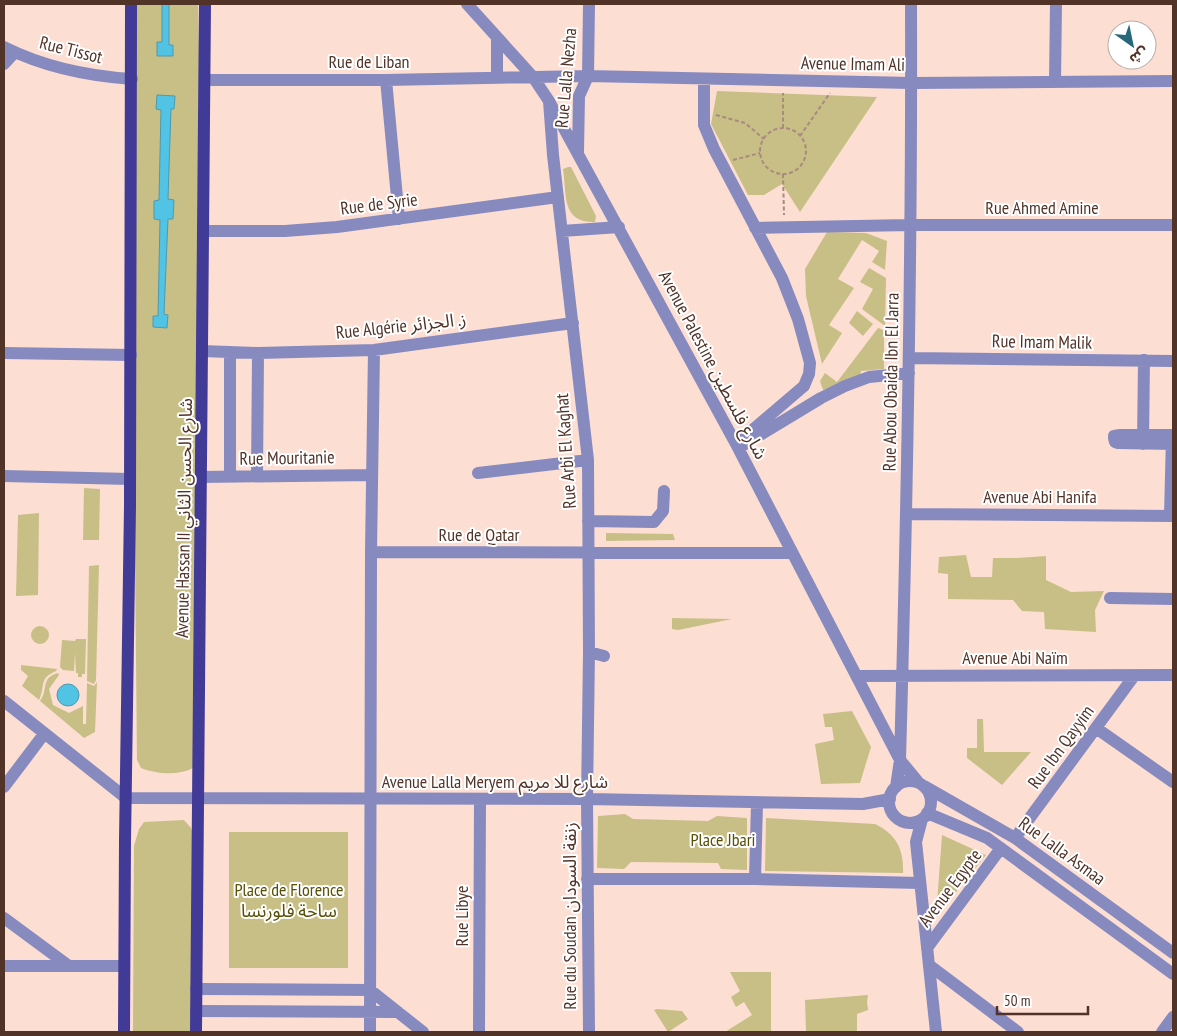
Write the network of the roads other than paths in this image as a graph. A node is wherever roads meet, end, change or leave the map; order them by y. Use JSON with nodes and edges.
{"nodes":[{"id":1,"x":131,"y":4,"type":"edge"},
{"id":2,"x":205,"y":4,"type":"edge"},
{"id":3,"x":467,"y":4,"type":"edge"},
{"id":4,"x":589,"y":4,"type":"edge"},
{"id":5,"x":911,"y":4,"type":"edge"},
{"id":6,"x":1056,"y":4,"type":"edge"},
{"id":7,"x":497,"y":36,"type":"junction"},
{"id":8,"x":9,"y":50,"type":"edge"},
{"id":9,"x":4,"y":64,"type":"edge"},
{"id":10,"x":588,"y":76,"type":"junction"},
{"id":11,"x":497,"y":77,"type":"junction"},
{"id":12,"x":533,"y":77,"type":"junction"},
{"id":13,"x":132,"y":79,"type":"junction"},
{"id":14,"x":704,"y":79,"type":"junction"},
{"id":15,"x":205,"y":80,"type":"junction"},
{"id":16,"x":386,"y":80,"type":"junction"},
{"id":17,"x":1173,"y":81,"type":"edge"},
{"id":18,"x":1055,"y":82,"type":"junction"},
{"id":19,"x":911,"y":83,"type":"junction"},
{"id":20,"x":549,"y":101,"type":"junction"},
{"id":21,"x":578,"y":155,"type":"junction"},
{"id":22,"x":558,"y":197,"type":"junction"},
{"id":23,"x":399,"y":219,"type":"junction"},
{"id":24,"x":910,"y":225,"type":"junction"},
{"id":25,"x":1173,"y":226,"type":"edge"},
{"id":26,"x":619,"y":227,"type":"junction"},
{"id":27,"x":755,"y":228,"type":"junction"},
{"id":28,"x":203,"y":231,"type":"junction"},
{"id":29,"x":562,"y":231,"type":"junction"},
{"id":30,"x":573,"y":323,"type":"junction"},
{"id":31,"x":374,"y":350,"type":"junction"},
{"id":32,"x":202,"y":351,"type":"junction"},
{"id":33,"x":230,"y":352,"type":"junction"},
{"id":34,"x":4,"y":353,"type":"edge"},
{"id":35,"x":258,"y":353,"type":"junction"},
{"id":36,"x":131,"y":354,"type":"junction"},
{"id":37,"x":910,"y":358,"type":"junction"},
{"id":38,"x":1144,"y":360,"type":"junction"},
{"id":39,"x":1173,"y":361,"type":"edge"},
{"id":40,"x":909,"y":374,"type":"junction"},
{"id":41,"x":1173,"y":440,"type":"edge"},
{"id":42,"x":737,"y":446,"type":"junction"},
{"id":43,"x":588,"y":460,"type":"junction"},
{"id":44,"x":478,"y":473,"type":"dead end"},
{"id":45,"x":257,"y":475,"type":"junction"},
{"id":46,"x":372,"y":475,"type":"junction"},
{"id":47,"x":4,"y":476,"type":"edge"},
{"id":48,"x":230,"y":476,"type":"junction"},
{"id":49,"x":202,"y":477,"type":"junction"},
{"id":50,"x":130,"y":479,"type":"junction"},
{"id":51,"x":664,"y":491,"type":"dead end"},
{"id":52,"x":907,"y":514,"type":"junction"},
{"id":53,"x":1172,"y":516,"type":"edge"},
{"id":54,"x":588,"y":521,"type":"junction"},
{"id":55,"x":371,"y":552,"type":"junction"},
{"id":56,"x":588,"y":553,"type":"junction"},
{"id":57,"x":792,"y":553,"type":"junction"},
{"id":58,"x":1110,"y":598,"type":"dead end"},
{"id":59,"x":1173,"y":599,"type":"edge"},
{"id":60,"x":589,"y":652,"type":"junction"},
{"id":61,"x":604,"y":656,"type":"dead end"},
{"id":62,"x":1173,"y":675,"type":"edge"},
{"id":63,"x":858,"y":676,"type":"junction"},
{"id":64,"x":902,"y":676,"type":"junction"},
{"id":65,"x":1134,"y":676,"type":"junction"},
{"id":66,"x":4,"y":701,"type":"edge"},
{"id":67,"x":1096,"y":728,"type":"junction"},
{"id":68,"x":44,"y":734,"type":"junction"},
{"id":69,"x":900,"y":760,"type":"junction"},
{"id":70,"x":1173,"y":782,"type":"edge"},
{"id":71,"x":922,"y":785,"type":"junction"},
{"id":72,"x":4,"y":787,"type":"edge"},
{"id":73,"x":893,"y":793,"type":"junction"},
{"id":74,"x":126,"y":798,"type":"junction"},
{"id":75,"x":198,"y":798,"type":"junction"},
{"id":76,"x":371,"y":798,"type":"junction"},
{"id":77,"x":480,"y":799,"type":"junction"},
{"id":78,"x":587,"y":800,"type":"junction"},
{"id":79,"x":757,"y":803,"type":"junction"},
{"id":80,"x":863,"y":804,"type":"junction"},
{"id":81,"x":925,"y":816,"type":"junction"},
{"id":82,"x":898,"y":817,"type":"junction"},
{"id":83,"x":1015,"y":838,"type":"junction"},
{"id":84,"x":916,"y":842,"type":"junction"},
{"id":85,"x":1001,"y":848,"type":"junction"},
{"id":86,"x":588,"y":879,"type":"junction"},
{"id":87,"x":756,"y":879,"type":"junction"},
{"id":88,"x":920,"y":883,"type":"junction"},
{"id":89,"x":4,"y":918,"type":"edge"},
{"id":90,"x":927,"y":948,"type":"junction"},
{"id":91,"x":1173,"y":953,"type":"edge"},
{"id":92,"x":929,"y":965,"type":"junction"},
{"id":93,"x":4,"y":966,"type":"edge"},
{"id":94,"x":69,"y":966,"type":"junction"},
{"id":95,"x":124,"y":966,"type":"junction"},
{"id":96,"x":1173,"y":974,"type":"edge"},
{"id":97,"x":196,"y":989,"type":"junction"},
{"id":98,"x":370,"y":990,"type":"junction"},
{"id":99,"x":196,"y":1011,"type":"junction"},
{"id":100,"x":398,"y":1012,"type":"junction"},
{"id":101,"x":371,"y":1013,"type":"junction"},
{"id":102,"x":1173,"y":1017,"type":"edge"},
{"id":103,"x":124,"y":1032,"type":"edge"},
{"id":104,"x":196,"y":1032,"type":"edge"},
{"id":105,"x":370,"y":1032,"type":"edge"},
{"id":106,"x":423,"y":1032,"type":"edge"},
{"id":107,"x":479,"y":1032,"type":"edge"},
{"id":108,"x":588,"y":1032,"type":"edge"},
{"id":109,"x":936,"y":1032,"type":"edge"},
{"id":110,"x":1018,"y":1032,"type":"edge"},
{"id":111,"x":1162,"y":1032,"type":"edge"}],
"edges":[{"from":1,"to":13,"type":"main road"},
{"from":2,"to":15,"type":"main road","name":"Avenue Hassan II شارع الحسن الثاني"},
{"from":3,"to":7,"type":"street","name":"Avenue Palestine شارع فلسطين"},
{"from":4,"to":10,"type":"street","name":"Rue Lalla Nezha"},
{"from":5,"to":19,"type":"street","name":"Rue Abou Obaida Ibn El Jarra"},
{"from":6,"to":18,"type":"street"},
{"from":7,"to":11,"type":"street"},
{"from":7,"to":12,"type":"street","name":"Avenue Palestine شارع فلسطين"},
{"from":8,"to":9,"type":"street"},
{"from":8,"to":13,"type":"street","name":"Rue Tissot"},
{"from":10,"to":12,"type":"street","name":"Avenue Imam Ali"},
{"from":10,"to":14,"type":"street","name":"Avenue Imam Ali"},
{"from":10,"to":21,"type":"street","name":"Rue Lalla Nezha"},
{"from":11,"to":12,"type":"street","name":"Rue de Liban"},
{"from":11,"to":16,"type":"street","name":"Rue de Liban"},
{"from":12,"to":20,"type":"street","name":"Avenue Palestine شارع فلسطين"},
{"from":13,"to":36,"type":"main road"},
{"from":14,"to":19,"type":"street","name":"Avenue Imam Ali"},
{"from":14,"to":27,"type":"street"},
{"from":15,"to":16,"type":"street","name":"Rue de Liban"},
{"from":15,"to":28,"type":"main road","name":"Avenue Hassan II شارع الحسن الثاني"},
{"from":16,"to":23,"type":"street"},
{"from":17,"to":18,"type":"street","name":"Avenue Imam Ali"},
{"from":18,"to":19,"type":"street","name":"Avenue Imam Ali"},
{"from":19,"to":24,"type":"street","name":"Rue Abou Obaida Ibn El Jarra"},
{"from":20,"to":21,"type":"street","name":"Avenue Palestine شارع فلسطين"},
{"from":20,"to":22,"type":"street","name":"Rue Arbi El Kaghat"},
{"from":21,"to":26,"type":"street","name":"Avenue Palestine شارع فلسطين"},
{"from":22,"to":23,"type":"street","name":"Rue de Syrie"},
{"from":22,"to":29,"type":"street","name":"Rue Arbi El Kaghat"},
{"from":23,"to":28,"type":"street","name":"Rue de Syrie"},
{"from":24,"to":25,"type":"street","name":"Rue Ahmed Amine"},
{"from":24,"to":27,"type":"street","name":"Rue Ahmed Amine"},
{"from":24,"to":37,"type":"street","name":"Rue Abou Obaida Ibn El Jarra"},
{"from":26,"to":29,"type":"street"},
{"from":26,"to":42,"type":"street","name":"Avenue Palestine شارع فلسطين"},
{"from":27,"to":42,"type":"street"},
{"from":28,"to":32,"type":"main road","name":"Avenue Hassan II شارع الحسن الثاني"},
{"from":29,"to":30,"type":"street","name":"Rue Arbi El Kaghat"},
{"from":30,"to":31,"type":"street","name":"Rue Algérie ز. الجزائر"},
{"from":30,"to":43,"type":"street","name":"Rue Arbi El Kaghat"},
{"from":31,"to":35,"type":"street","name":"Rue Algérie ز. الجزائر"},
{"from":31,"to":46,"type":"street"},
{"from":32,"to":33,"type":"street","name":"Rue Algérie ز. الجزائر"},
{"from":32,"to":49,"type":"main road","name":"Avenue Hassan II شارع الحسن الثاني"},
{"from":33,"to":35,"type":"street","name":"Rue Algérie ز. الجزائر"},
{"from":33,"to":48,"type":"street"},
{"from":34,"to":36,"type":"street"},
{"from":35,"to":45,"type":"street"},
{"from":36,"to":50,"type":"main road"},
{"from":37,"to":38,"type":"street","name":"Rue Imam Malik"},
{"from":37,"to":40,"type":"street","name":"Rue Abou Obaida Ibn El Jarra"},
{"from":38,"to":39,"type":"street","name":"Rue Imam Malik"},
{"from":38,"to":41,"type":"street"},
{"from":40,"to":42,"type":"street"},
{"from":40,"to":52,"type":"street","name":"Rue Abou Obaida Ibn El Jarra"},
{"from":41,"to":53,"type":"street"},
{"from":42,"to":57,"type":"street","name":"Avenue Palestine شارع فلسطين"},
{"from":43,"to":44,"type":"street"},
{"from":43,"to":54,"type":"street","name":"Rue Arbi El Kaghat"},
{"from":45,"to":46,"type":"street","name":"Rue Mouritanie"},
{"from":45,"to":48,"type":"street","name":"Rue Mouritanie"},
{"from":46,"to":55,"type":"street"},
{"from":47,"to":50,"type":"street"},
{"from":48,"to":49,"type":"street","name":"Rue Mouritanie"},
{"from":49,"to":75,"type":"main road","name":"Avenue Hassan II شارع الحسن الثاني"},
{"from":50,"to":74,"type":"main road"},
{"from":51,"to":54,"type":"street"},
{"from":52,"to":53,"type":"street","name":"Avenue Abi Hanifa"},
{"from":52,"to":64,"type":"street","name":"Rue Abou Obaida Ibn El Jarra"},
{"from":54,"to":56,"type":"street","name":"Rue Arbi El Kaghat"},
{"from":55,"to":56,"type":"street","name":"Rue de Qatar"},
{"from":55,"to":76,"type":"street"},
{"from":56,"to":57,"type":"street","name":"Rue de Qatar"},
{"from":56,"to":60,"type":"street","name":"Rue Arbi El Kaghat"},
{"from":57,"to":63,"type":"street","name":"Avenue Palestine شارع فلسطين"},
{"from":58,"to":59,"type":"street"},
{"from":60,"to":61,"type":"street"},
{"from":60,"to":78,"type":"street","name":"Rue Arbi El Kaghat"},
{"from":62,"to":65,"type":"street","name":"Avenue Abi Naïm"},
{"from":63,"to":64,"type":"street","name":"Avenue Abi Naïm"},
{"from":63,"to":69,"type":"street","name":"Avenue Palestine شارع فلسطين"},
{"from":64,"to":65,"type":"street","name":"Avenue Abi Naïm"},
{"from":64,"to":69,"type":"street","name":"Rue Abou Obaida Ibn El Jarra"},
{"from":65,"to":67,"type":"street","name":"Rue Ibn Qayyim"},
{"from":66,"to":68,"type":"street"},
{"from":67,"to":70,"type":"street"},
{"from":67,"to":83,"type":"street","name":"Rue Ibn Qayyim"},
{"from":68,"to":72,"type":"street"},
{"from":68,"to":74,"type":"street"},
{"from":69,"to":71,"type":"street","name":"Avenue Palestine شارع فلسطين"},
{"from":69,"to":73,"type":"street"},
{"from":71,"to":73,"type":"street"},
{"from":71,"to":81,"type":"street"},
{"from":71,"to":83,"type":"street","name":"Rue Lalla Asmaa"},
{"from":73,"to":80,"type":"street","name":"Avenue Lalla Meryem شارع للا مريم"},
{"from":73,"to":82,"type":"street"},
{"from":74,"to":75,"type":"street","name":"Avenue Lalla Meryem شارع للا مريم"},
{"from":74,"to":95,"type":"main road"},
{"from":75,"to":76,"type":"street","name":"Avenue Lalla Meryem شارع للا مريم"},
{"from":75,"to":97,"type":"main road","name":"Avenue Hassan II شارع الحسن الثاني"},
{"from":76,"to":77,"type":"street","name":"Avenue Lalla Meryem شارع للا مريم"},
{"from":76,"to":98,"type":"street"},
{"from":77,"to":78,"type":"street","name":"Avenue Lalla Meryem شارع للا مريم"},
{"from":77,"to":107,"type":"street","name":"Rue Libye"},
{"from":78,"to":79,"type":"street","name":"Avenue Lalla Meryem شارع للا مريم"},
{"from":78,"to":86,"type":"street","name":"Rue du Soudan زنقة السودان"},
{"from":79,"to":80,"type":"street","name":"Avenue Lalla Meryem شارع للا مريم"},
{"from":79,"to":87,"type":"street"},
{"from":80,"to":82,"type":"street","name":"Avenue Lalla Meryem شارع للا مريم"},
{"from":81,"to":82,"type":"street"},
{"from":81,"to":84,"type":"street","name":"Avenue Egypte"},
{"from":81,"to":85,"type":"street","name":"Rue Lalla Asmaa"},
{"from":82,"to":84,"type":"street","name":"Avenue Egypte"},
{"from":83,"to":91,"type":"street","name":"Rue Lalla Asmaa"},
{"from":84,"to":88,"type":"street","name":"Avenue Egypte"},
{"from":85,"to":90,"type":"street","name":"Avenue Egypte"},
{"from":85,"to":96,"type":"street","name":"Rue Lalla Asmaa"},
{"from":86,"to":87,"type":"street"},
{"from":86,"to":108,"type":"street","name":"Rue du Soudan زنقة السودان"},
{"from":87,"to":88,"type":"street"},
{"from":88,"to":90,"type":"street","name":"Avenue Egypte"},
{"from":89,"to":94,"type":"street"},
{"from":90,"to":92,"type":"street","name":"Avenue Egypte"},
{"from":92,"to":109,"type":"street","name":"Avenue Egypte"},
{"from":92,"to":110,"type":"street"},
{"from":93,"to":94,"type":"street"},
{"from":94,"to":95,"type":"street"},
{"from":95,"to":103,"type":"main road"},
{"from":97,"to":98,"type":"street"},
{"from":97,"to":99,"type":"main road","name":"Avenue Hassan II شارع الحسن الثاني"},
{"from":98,"to":100,"type":"street"},
{"from":98,"to":101,"type":"street"},
{"from":99,"to":101,"type":"street"},
{"from":99,"to":104,"type":"main road","name":"Avenue Hassan II شارع الحسن الثاني"},
{"from":100,"to":101,"type":"street"},
{"from":100,"to":106,"type":"street"},
{"from":101,"to":105,"type":"street"},
{"from":102,"to":111,"type":"street"}]}
